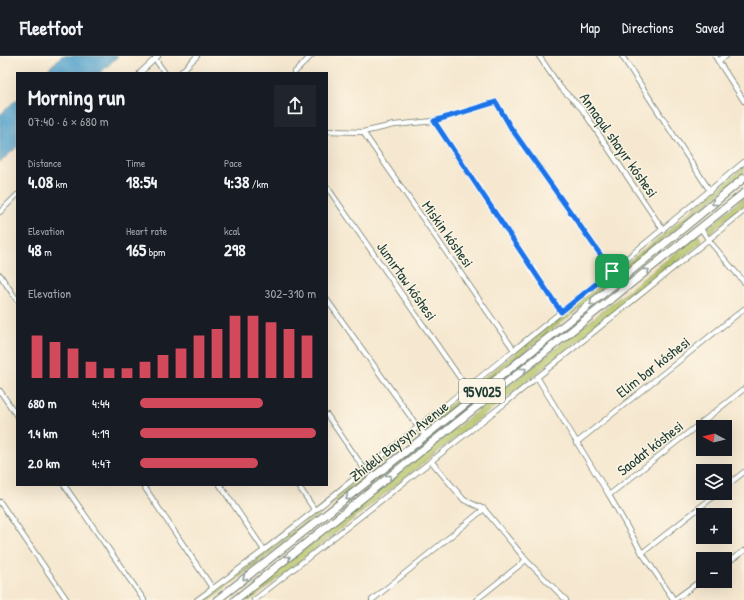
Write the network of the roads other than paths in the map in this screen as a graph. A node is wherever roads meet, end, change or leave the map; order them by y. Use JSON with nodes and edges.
{"nodes":[{"id":1,"x":196,"y":56,"type":"edge"},
{"id":2,"x":311,"y":56,"type":"edge"},
{"id":3,"x":539,"y":56,"type":"edge"},
{"id":4,"x":622,"y":56,"type":"edge"},
{"id":5,"x":715,"y":56,"type":"edge"},
{"id":6,"x":726,"y":56,"type":"edge"},
{"id":7,"x":156,"y":57,"type":"edge"},
{"id":8,"x":718,"y":61,"type":"junction"},
{"id":9,"x":141,"y":72,"type":"edge"},
{"id":10,"x":164,"y":72,"type":"edge"},
{"id":11,"x":181,"y":72,"type":"edge"},
{"id":12,"x":295,"y":72,"type":"edge"},
{"id":13,"x":744,"y":101,"type":"edge"},
{"id":14,"x":434,"y":121,"type":"junction"},
{"id":15,"x":328,"y":131,"type":"edge"},
{"id":16,"x":363,"y":132,"type":"junction"},
{"id":17,"x":744,"y":162,"type":"edge"},
{"id":18,"x":744,"y":178,"type":"edge"},
{"id":19,"x":328,"y":188,"type":"edge"},
{"id":20,"x":710,"y":191,"type":"junction"},
{"id":21,"x":744,"y":193,"type":"edge"},
{"id":22,"x":16,"y":196,"type":"edge"},
{"id":23,"x":744,"y":211,"type":"edge"},
{"id":24,"x":0,"y":212,"type":"edge"},
{"id":25,"x":701,"y":229,"type":"junction"},
{"id":26,"x":663,"y":230,"type":"junction"},
{"id":27,"x":708,"y":240,"type":"junction"},
{"id":28,"x":612,"y":271,"type":"junction"},
{"id":29,"x":0,"y":275,"type":"edge"},
{"id":30,"x":744,"y":282,"type":"edge"},
{"id":31,"x":16,"y":299,"type":"edge"},
{"id":32,"x":328,"y":301,"type":"edge"},
{"id":33,"x":744,"y":309,"type":"edge"},
{"id":34,"x":561,"y":312,"type":"junction"},
{"id":35,"x":514,"y":350,"type":"junction"},
{"id":36,"x":537,"y":377,"type":"junction"},
{"id":37,"x":467,"y":388,"type":"junction"},
{"id":38,"x":744,"y":389,"type":"edge"},
{"id":39,"x":0,"y":392,"type":"edge"},
{"id":40,"x":16,"y":415,"type":"edge"},
{"id":41,"x":328,"y":416,"type":"edge"},
{"id":42,"x":418,"y":427,"type":"junction"},
{"id":43,"x":426,"y":436,"type":"junction"},
{"id":44,"x":576,"y":443,"type":"junction"},
{"id":45,"x":430,"y":461,"type":"junction"},
{"id":46,"x":364,"y":470,"type":"junction"},
{"id":47,"x":744,"y":472,"type":"edge"},
{"id":48,"x":732,"y":481,"type":"edge"},
{"id":49,"x":65,"y":486,"type":"edge"},
{"id":50,"x":144,"y":486,"type":"edge"},
{"id":51,"x":221,"y":486,"type":"edge"},
{"id":52,"x":299,"y":486,"type":"edge"},
{"id":53,"x":609,"y":495,"type":"junction"},
{"id":54,"x":709,"y":500,"type":"edge"},
{"id":55,"x":0,"y":502,"type":"edge"},
{"id":56,"x":484,"y":509,"type":"junction"},
{"id":57,"x":314,"y":510,"type":"junction"},
{"id":58,"x":264,"y":550,"type":"junction"},
{"id":59,"x":744,"y":551,"type":"edge"},
{"id":60,"x":642,"y":553,"type":"junction"},
{"id":61,"x":732,"y":559,"type":"edge"},
{"id":62,"x":526,"y":560,"type":"junction"},
{"id":63,"x":696,"y":584,"type":"edge"},
{"id":64,"x":213,"y":589,"type":"junction"},
{"id":65,"x":256,"y":599,"type":"edge"},
{"id":66,"x":67,"y":600,"type":"edge"},
{"id":67,"x":144,"y":600,"type":"edge"},
{"id":68,"x":197,"y":600,"type":"edge"},
{"id":69,"x":217,"y":600,"type":"edge"},
{"id":70,"x":235,"y":600,"type":"edge"},
{"id":71,"x":372,"y":600,"type":"edge"},
{"id":72,"x":476,"y":600,"type":"edge"},
{"id":73,"x":566,"y":600,"type":"edge"},
{"id":74,"x":674,"y":600,"type":"edge"}],
"edges":[{"from":1,"to":11,"type":"street"},
{"from":2,"to":12,"type":"street"},
{"from":3,"to":26,"type":"street","name":"Annaqul shayır kóshesi"},
{"from":4,"to":20,"type":"street"},
{"from":5,"to":8,"type":"street"},
{"from":6,"to":8,"type":"street"},
{"from":7,"to":9,"type":"street"},
{"from":7,"to":10,"type":"street"},
{"from":8,"to":13,"type":"street"},
{"from":14,"to":16,"type":"street"},
{"from":14,"to":28,"type":"street"},
{"from":14,"to":34,"type":"street"},
{"from":15,"to":16,"type":"street"},
{"from":16,"to":35,"type":"street","name":"Miskin kóshesi"},
{"from":17,"to":20,"type":"street"},
{"from":18,"to":43,"type":"main road","name":"Zhideli Baysyn Avenue","number":"95V025","one_way":true},
{"from":19,"to":37,"type":"street","name":"Jumırtaw kóshesi"},
{"from":20,"to":26,"type":"street"},
{"from":21,"to":25,"type":"main road","name":"Zhideli Baysyn Avenue","number":"95V025"},
{"from":22,"to":24,"type":"street"},
{"from":23,"to":27,"type":"street"},
{"from":25,"to":27,"type":"street"},
{"from":70,"to":25,"type":"main road","name":"Zhideli Baysyn Avenue","number":"95V025","one_way":true},
{"from":26,"to":28,"type":"street"},
{"from":27,"to":30,"type":"street"},
{"from":27,"to":36,"type":"street"},
{"from":28,"to":34,"type":"street"},
{"from":29,"to":31,"type":"street"},
{"from":32,"to":42,"type":"street"},
{"from":33,"to":44,"type":"street","name":"Elim bar kóshesi"},
{"from":34,"to":35,"type":"street"},
{"from":35,"to":37,"type":"street"},
{"from":36,"to":44,"type":"street"},
{"from":36,"to":45,"type":"street"},
{"from":37,"to":42,"type":"street"},
{"from":38,"to":53,"type":"street","name":"Saodat kóshesi"},
{"from":39,"to":40,"type":"street"},
{"from":41,"to":46,"type":"street"},
{"from":42,"to":43,"type":"street"},
{"from":42,"to":46,"type":"street"},
{"from":43,"to":69,"type":"main road","name":"Zhideli Baysyn Avenue","number":"95V025","one_way":true},
{"from":44,"to":53,"type":"street"},
{"from":45,"to":56,"type":"street"},
{"from":45,"to":65,"type":"street"},
{"from":46,"to":57,"type":"street"},
{"from":47,"to":48,"type":"street"},
{"from":49,"to":67,"type":"street"},
{"from":50,"to":64,"type":"street"},
{"from":51,"to":58,"type":"street"},
{"from":52,"to":57,"type":"street"},
{"from":53,"to":60,"type":"street"},
{"from":54,"to":60,"type":"street"},
{"from":55,"to":66,"type":"street"},
{"from":56,"to":62,"type":"street"},
{"from":56,"to":71,"type":"street"},
{"from":57,"to":58,"type":"street"},
{"from":58,"to":64,"type":"street"},
{"from":59,"to":61,"type":"street"},
{"from":60,"to":74,"type":"street"},
{"from":62,"to":72,"type":"street"},
{"from":62,"to":73,"type":"street"},
{"from":63,"to":74,"type":"street"},
{"from":64,"to":68,"type":"street"}]}
